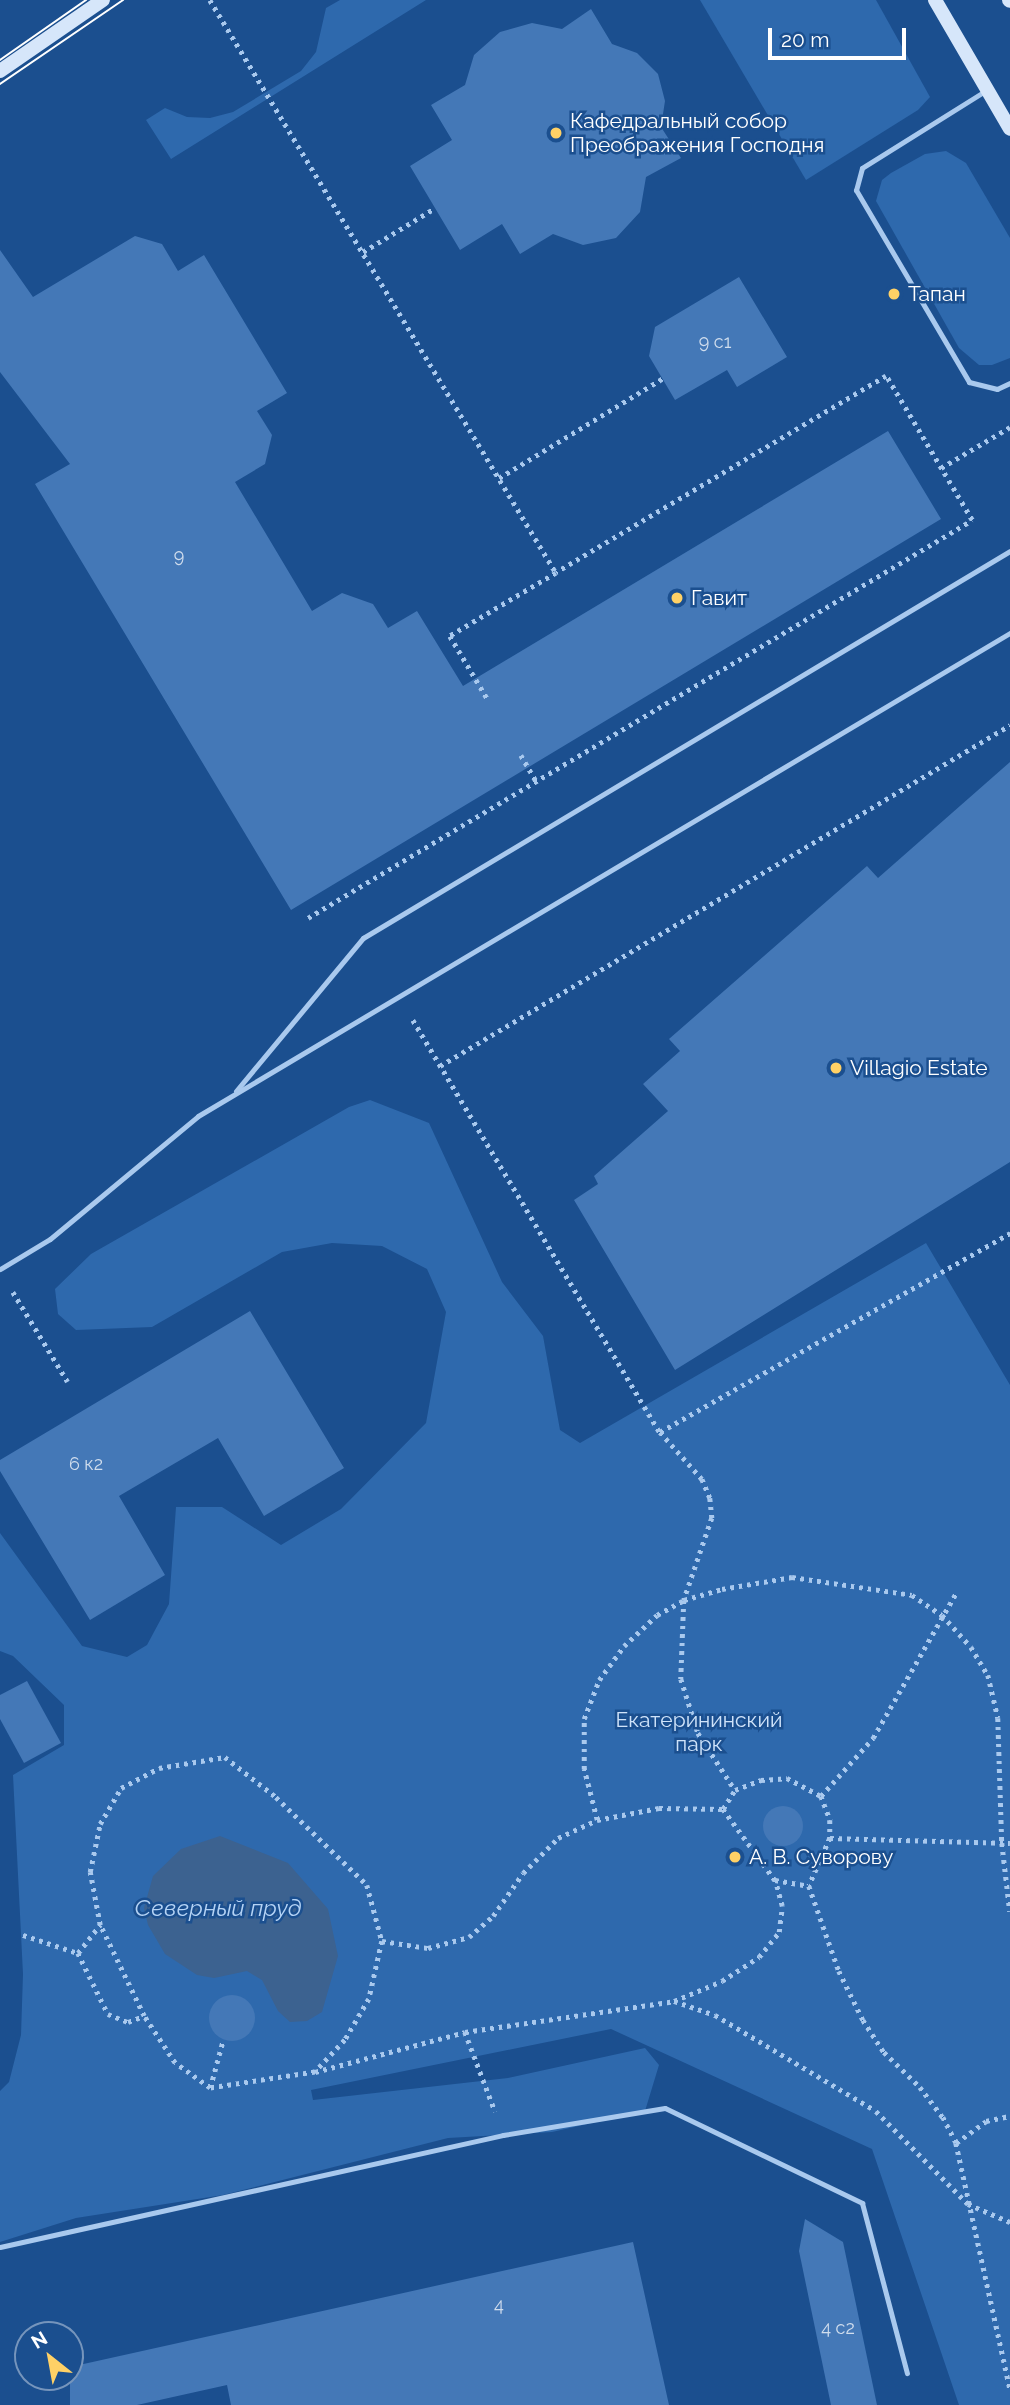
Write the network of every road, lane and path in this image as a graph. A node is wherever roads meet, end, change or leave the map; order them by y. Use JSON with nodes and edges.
{"nodes":[{"id":1,"x":103,"y":0,"type":"edge"},
{"id":2,"x":211,"y":0,"type":"edge"},
{"id":3,"x":935,"y":0,"type":"edge"},
{"id":4,"x":0,"y":71,"type":"edge"},
{"id":5,"x":986,"y":90,"type":"junction"},
{"id":6,"x":1010,"y":130,"type":"edge"},
{"id":7,"x":435,"y":208,"type":"dead end"},
{"id":8,"x":363,"y":252,"type":"junction"},
{"id":9,"x":662,"y":379,"type":"dead end"},
{"id":10,"x":1010,"y":383,"type":"edge"},
{"id":11,"x":1010,"y":427,"type":"edge"},
{"id":12,"x":942,"y":468,"type":"junction"},
{"id":13,"x":499,"y":478,"type":"junction"},
{"id":14,"x":1010,"y":551,"type":"edge"},
{"id":15,"x":556,"y":573,"type":"junction"},
{"id":16,"x":1010,"y":633,"type":"edge"},
{"id":17,"x":487,"y":698,"type":"dead end"},
{"id":18,"x":1010,"y":725,"type":"edge"},
{"id":19,"x":521,"y":755,"type":"dead end"},
{"id":20,"x":537,"y":780,"type":"junction"},
{"id":21,"x":308,"y":918,"type":"dead end"},
{"id":22,"x":400,"y":999,"type":"junction"},
{"id":23,"x":440,"y":1066,"type":"junction"},
{"id":24,"x":231,"y":1096,"type":"junction"},
{"id":25,"x":1010,"y":1233,"type":"edge"},
{"id":26,"x":0,"y":1269,"type":"edge"},
{"id":27,"x":7,"y":1282,"type":"dead end"},
{"id":28,"x":68,"y":1382,"type":"dead end"},
{"id":29,"x":660,"y":1432,"type":"junction"},
{"id":30,"x":956,"y":1593,"type":"dead end"},
{"id":31,"x":684,"y":1600,"type":"junction"},
{"id":32,"x":942,"y":1615,"type":"junction"},
{"id":33,"x":735,"y":1790,"type":"junction"},
{"id":34,"x":821,"y":1796,"type":"junction"},
{"id":35,"x":723,"y":1808,"type":"junction"},
{"id":36,"x":597,"y":1820,"type":"junction"},
{"id":37,"x":830,"y":1839,"type":"junction"},
{"id":38,"x":1002,"y":1843,"type":"junction"},
{"id":39,"x":1010,"y":1843,"type":"edge"},
{"id":40,"x":775,"y":1880,"type":"junction"},
{"id":41,"x":809,"y":1886,"type":"junction"},
{"id":42,"x":1010,"y":1912,"type":"edge"},
{"id":43,"x":100,"y":1925,"type":"junction"},
{"id":44,"x":23,"y":1935,"type":"dead end"},
{"id":45,"x":382,"y":1941,"type":"junction"},
{"id":46,"x":78,"y":1953,"type":"junction"},
{"id":47,"x":674,"y":2001,"type":"junction"},
{"id":48,"x":144,"y":2016,"type":"junction"},
{"id":49,"x":465,"y":2032,"type":"junction"},
{"id":50,"x":223,"y":2040,"type":"dead end"},
{"id":51,"x":315,"y":2072,"type":"junction"},
{"id":52,"x":210,"y":2088,"type":"junction"},
{"id":53,"x":1010,"y":2116,"type":"edge"},
{"id":54,"x":503,"y":2134,"type":"junction"},
{"id":55,"x":956,"y":2143,"type":"junction"},
{"id":56,"x":968,"y":2204,"type":"junction"},
{"id":57,"x":1010,"y":2222,"type":"edge"},
{"id":58,"x":0,"y":2247,"type":"edge"},
{"id":59,"x":906,"y":2373,"type":"dead end"},
{"id":60,"x":1010,"y":2389,"type":"edge"}],
"edges":[{"from":1,"to":4,"type":"main road"},
{"from":2,"to":8,"type":"path"},
{"from":3,"to":5,"type":"main road"},
{"from":5,"to":6,"type":"main road"},
{"from":5,"to":10,"type":"lane"},
{"from":7,"to":8,"type":"path"},
{"from":8,"to":13,"type":"path"},
{"from":9,"to":13,"type":"path"},
{"from":11,"to":12,"type":"path"},
{"from":12,"to":15,"type":"path"},
{"from":12,"to":20,"type":"path"},
{"from":13,"to":15,"type":"path"},
{"from":14,"to":24,"type":"lane"},
{"from":15,"to":17,"type":"path"},
{"from":16,"to":22,"type":"lane"},
{"from":18,"to":23,"type":"path"},
{"from":19,"to":20,"type":"path"},
{"from":20,"to":21,"type":"path"},
{"from":22,"to":23,"type":"path"},
{"from":22,"to":24,"type":"lane"},
{"from":23,"to":29,"type":"path"},
{"from":24,"to":26,"type":"lane"},
{"from":25,"to":29,"type":"path"},
{"from":27,"to":28,"type":"path"},
{"from":29,"to":31,"type":"path"},
{"from":30,"to":32,"type":"path"},
{"from":31,"to":32,"type":"path"},
{"from":31,"to":33,"type":"path"},
{"from":31,"to":36,"type":"path"},
{"from":32,"to":34,"type":"path"},
{"from":32,"to":38,"type":"path"},
{"from":33,"to":34,"type":"path"},
{"from":33,"to":35,"type":"path"},
{"from":34,"to":37,"type":"path"},
{"from":35,"to":36,"type":"path"},
{"from":35,"to":40,"type":"path"},
{"from":36,"to":45,"type":"path"},
{"from":37,"to":38,"type":"path"},
{"from":37,"to":41,"type":"path"},
{"from":38,"to":39,"type":"path"},
{"from":38,"to":42,"type":"path"},
{"from":40,"to":41,"type":"path"},
{"from":40,"to":47,"type":"path"},
{"from":41,"to":55,"type":"path"},
{"from":43,"to":45,"type":"path"},
{"from":43,"to":46,"type":"path"},
{"from":43,"to":48,"type":"path"},
{"from":44,"to":46,"type":"path"},
{"from":45,"to":51,"type":"path"},
{"from":46,"to":48,"type":"path"},
{"from":47,"to":49,"type":"path"},
{"from":47,"to":56,"type":"path"},
{"from":48,"to":52,"type":"path"},
{"from":49,"to":51,"type":"path"},
{"from":49,"to":54,"type":"path"},
{"from":50,"to":52,"type":"path"},
{"from":51,"to":52,"type":"path"},
{"from":53,"to":55,"type":"path"},
{"from":54,"to":58,"type":"lane"},
{"from":54,"to":59,"type":"lane"},
{"from":55,"to":56,"type":"path"},
{"from":56,"to":57,"type":"path"},
{"from":56,"to":60,"type":"path"}]}
